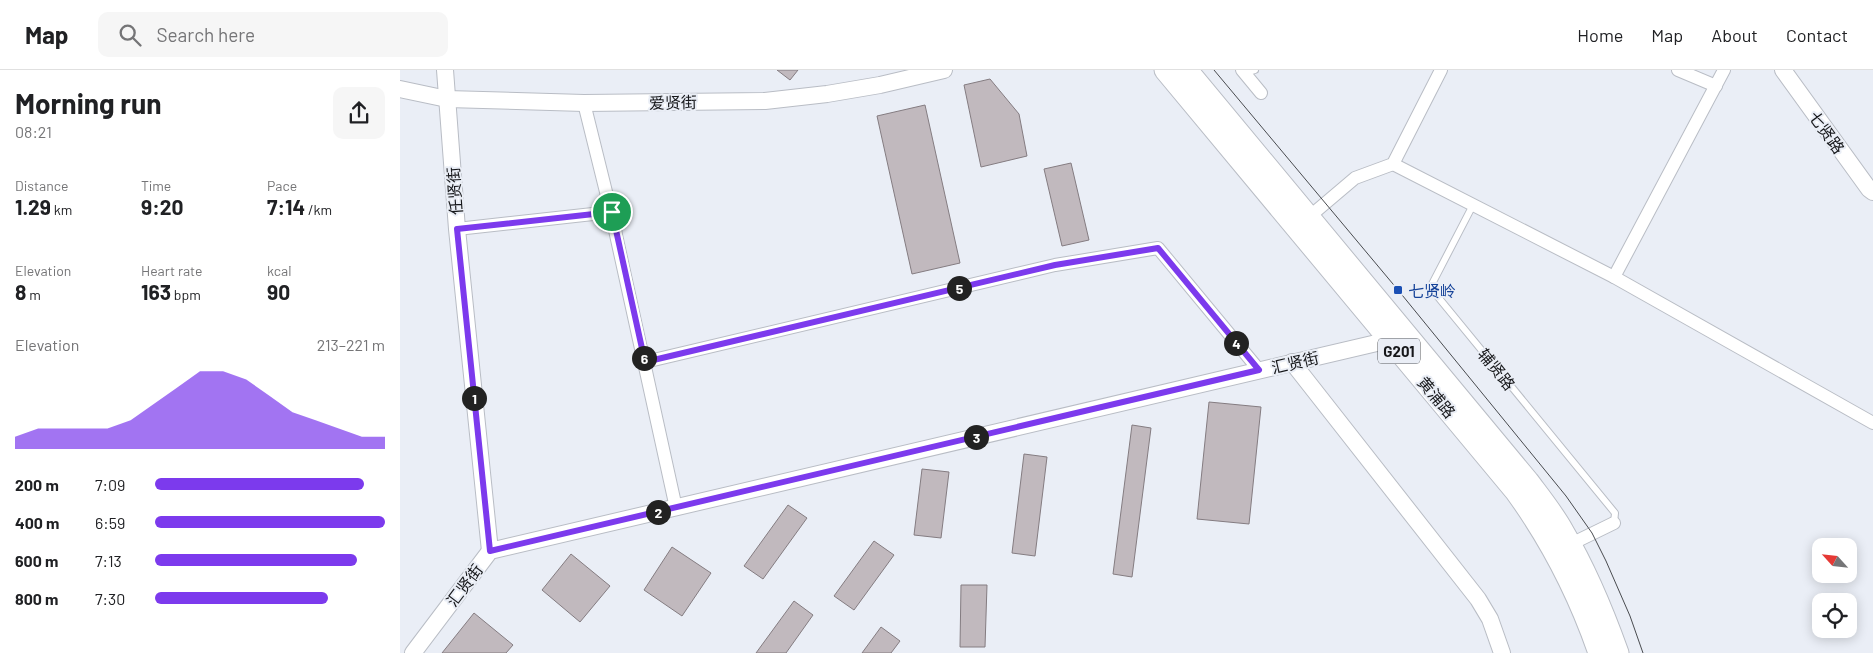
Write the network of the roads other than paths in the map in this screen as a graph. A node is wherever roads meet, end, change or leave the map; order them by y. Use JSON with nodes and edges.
{"nodes":[{"id":1,"x":445,"y":70,"type":"edge"},
{"id":2,"x":944,"y":70,"type":"edge"},
{"id":3,"x":1165,"y":70,"type":"edge"},
{"id":4,"x":1187,"y":70,"type":"edge"},
{"id":5,"x":1441,"y":70,"type":"edge"},
{"id":6,"x":1678,"y":70,"type":"edge"},
{"id":7,"x":1724,"y":70,"type":"edge"},
{"id":8,"x":1783,"y":70,"type":"edge"},
{"id":9,"x":1247,"y":71,"type":"edge"},
{"id":10,"x":1716,"y":86,"type":"junction"},
{"id":11,"x":400,"y":89,"type":"edge"},
{"id":12,"x":1261,"y":94,"type":"dead end"},
{"id":13,"x":447,"y":99,"type":"junction"},
{"id":14,"x":584,"y":103,"type":"junction"},
{"id":15,"x":1393,"y":164,"type":"junction"},
{"id":16,"x":1873,"y":192,"type":"edge"},
{"id":17,"x":1473,"y":205,"type":"junction"},
{"id":18,"x":612,"y":212,"type":"junction"},
{"id":19,"x":1309,"y":217,"type":"junction"},
{"id":20,"x":457,"y":229,"type":"junction"},
{"id":21,"x":1614,"y":277,"type":"junction"},
{"id":22,"x":1398,"y":338,"type":"junction"},
{"id":23,"x":645,"y":362,"type":"junction"},
{"id":24,"x":1292,"y":362,"type":"junction"},
{"id":25,"x":1259,"y":370,"type":"junction"},
{"id":26,"x":1873,"y":424,"type":"edge"},
{"id":27,"x":676,"y":508,"type":"junction"},
{"id":28,"x":1614,"y":523,"type":"joint"},
{"id":29,"x":1570,"y":544,"type":"junction"},
{"id":30,"x":490,"y":551,"type":"junction"},
{"id":31,"x":413,"y":653,"type":"edge"},
{"id":32,"x":1502,"y":653,"type":"edge"},
{"id":33,"x":1599,"y":653,"type":"edge"},
{"id":34,"x":1618,"y":653,"type":"edge"}],
"edges":[{"from":1,"to":13,"type":"street","name":"任贤街"},
{"from":2,"to":14,"type":"street","name":"爱贤街"},
{"from":3,"to":22,"type":"highway","name":"黄浦路","number":"G201"},
{"from":4,"to":19,"type":"highway","name":"黄浦路","number":"G201"},
{"from":5,"to":15,"type":"street"},
{"from":6,"to":10,"type":"street"},
{"from":7,"to":10,"type":"street"},
{"from":8,"to":16,"type":"street","name":"七贤路"},
{"from":9,"to":12,"type":"street"},
{"from":10,"to":21,"type":"street"},
{"from":11,"to":13,"type":"street","name":"爱贤街"},
{"from":13,"to":14,"type":"street","name":"爱贤街"},
{"from":13,"to":20,"type":"street","name":"任贤街"},
{"from":14,"to":18,"type":"street"},
{"from":15,"to":17,"type":"street"},
{"from":15,"to":19,"type":"street"},
{"from":17,"to":21,"type":"street"},
{"from":17,"to":28,"type":"lane","name":"辅贤路"},
{"from":18,"to":20,"type":"street"},
{"from":18,"to":23,"type":"street"},
{"from":19,"to":22,"type":"highway","name":"黄浦路","number":"G201"},
{"from":20,"to":30,"type":"street","name":"任贤街"},
{"from":21,"to":26,"type":"street"},
{"from":22,"to":24,"type":"street","name":"汇贤街"},
{"from":22,"to":29,"type":"highway","name":"黄浦路","number":"G201"},
{"from":22,"to":33,"type":"highway","name":"黄浦路","number":"G201"},
{"from":23,"to":25,"type":"street"},
{"from":23,"to":27,"type":"street"},
{"from":24,"to":25,"type":"street","name":"汇贤街"},
{"from":24,"to":32,"type":"street"},
{"from":25,"to":27,"type":"street","name":"汇贤街"},
{"from":27,"to":30,"type":"street","name":"汇贤街"},
{"from":28,"to":29,"type":"street"},
{"from":29,"to":34,"type":"highway","name":"黄浦路","number":"G201"},
{"from":30,"to":31,"type":"street","name":"汇贤街"}]}
